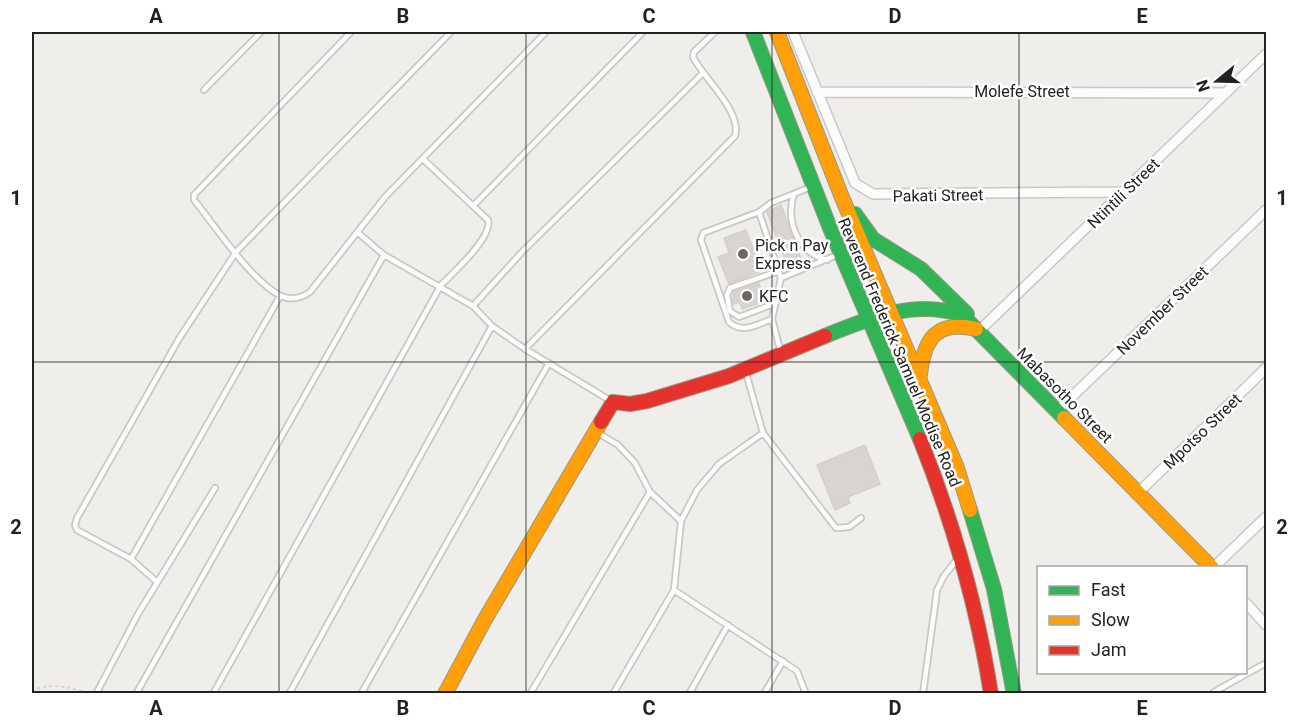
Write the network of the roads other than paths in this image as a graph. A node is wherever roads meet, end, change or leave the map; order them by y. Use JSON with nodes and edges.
{"nodes":[{"id":1,"x":261,"y":32,"type":"edge"},
{"id":2,"x":351,"y":32,"type":"edge"},
{"id":3,"x":451,"y":32,"type":"edge"},
{"id":4,"x":546,"y":32,"type":"edge"},
{"id":5,"x":643,"y":32,"type":"edge"},
{"id":6,"x":715,"y":32,"type":"edge"},
{"id":7,"x":753,"y":32,"type":"edge"},
{"id":8,"x":777,"y":32,"type":"edge"},
{"id":9,"x":793,"y":32,"type":"edge"},
{"id":10,"x":1266,"y":54,"type":"edge"},
{"id":11,"x":703,"y":73,"type":"junction"},
{"id":12,"x":204,"y":90,"type":"dead end"},
{"id":13,"x":818,"y":92,"type":"junction"},
{"id":14,"x":1226,"y":93,"type":"junction"},
{"id":15,"x":423,"y":159,"type":"junction"},
{"id":16,"x":813,"y":186,"type":"junction"},
{"id":17,"x":1123,"y":192,"type":"junction"},
{"id":18,"x":794,"y":194,"type":"junction"},
{"id":19,"x":841,"y":195,"type":"junction"},
{"id":20,"x":473,"y":206,"type":"junction"},
{"id":21,"x":1266,"y":210,"type":"edge"},
{"id":22,"x":759,"y":212,"type":"junction"},
{"id":23,"x":357,"y":232,"type":"junction"},
{"id":24,"x":236,"y":252,"type":"junction"},
{"id":25,"x":384,"y":255,"type":"junction"},
{"id":26,"x":834,"y":257,"type":"junction"},
{"id":27,"x":779,"y":271,"type":"junction"},
{"id":28,"x":781,"y":278,"type":"junction"},
{"id":29,"x":441,"y":285,"type":"junction"},
{"id":30,"x":280,"y":296,"type":"junction"},
{"id":31,"x":776,"y":303,"type":"junction"},
{"id":32,"x":473,"y":306,"type":"junction"},
{"id":33,"x":891,"y":313,"type":"junction"},
{"id":34,"x":772,"y":319,"type":"junction"},
{"id":35,"x":869,"y":320,"type":"junction"},
{"id":36,"x":492,"y":326,"type":"junction"},
{"id":37,"x":978,"y":329,"type":"junction"},
{"id":38,"x":525,"y":349,"type":"junction"},
{"id":39,"x":782,"y":354,"type":"junction"},
{"id":40,"x":549,"y":363,"type":"junction"},
{"id":41,"x":1266,"y":368,"type":"edge"},
{"id":42,"x":746,"y":370,"type":"junction"},
{"id":43,"x":920,"y":377,"type":"junction"},
{"id":44,"x":613,"y":402,"type":"junction"},
{"id":45,"x":1058,"y":410,"type":"junction"},
{"id":46,"x":594,"y":431,"type":"junction"},
{"id":47,"x":763,"y":433,"type":"junction"},
{"id":48,"x":215,"y":488,"type":"dead end"},
{"id":49,"x":650,"y":492,"type":"junction"},
{"id":50,"x":1138,"y":493,"type":"junction"},
{"id":51,"x":1266,"y":517,"type":"edge"},
{"id":52,"x":861,"y":518,"type":"dead end"},
{"id":53,"x":681,"y":521,"type":"junction"},
{"id":54,"x":961,"y":555,"type":"junction"},
{"id":55,"x":131,"y":559,"type":"junction"},
{"id":56,"x":1211,"y":566,"type":"edge"},
{"id":57,"x":1213,"y":566,"type":"edge"},
{"id":58,"x":157,"y":582,"type":"junction"},
{"id":59,"x":674,"y":590,"type":"junction"},
{"id":60,"x":1247,"y":605,"type":"edge"},
{"id":61,"x":728,"y":625,"type":"junction"},
{"id":62,"x":1266,"y":625,"type":"edge"},
{"id":63,"x":783,"y":661,"type":"junction"},
{"id":64,"x":1266,"y":663,"type":"edge"},
{"id":65,"x":1247,"y":669,"type":"edge"},
{"id":66,"x":1240,"y":674,"type":"edge"},
{"id":67,"x":1214,"y":692,"type":"dead end"},
{"id":68,"x":96,"y":693,"type":"edge"},
{"id":69,"x":136,"y":693,"type":"edge"},
{"id":70,"x":213,"y":693,"type":"edge"},
{"id":71,"x":289,"y":693,"type":"edge"},
{"id":72,"x":361,"y":693,"type":"edge"},
{"id":73,"x":445,"y":693,"type":"edge"},
{"id":74,"x":530,"y":693,"type":"edge"},
{"id":75,"x":613,"y":693,"type":"edge"},
{"id":76,"x":688,"y":693,"type":"edge"},
{"id":77,"x":764,"y":693,"type":"edge"},
{"id":78,"x":806,"y":693,"type":"edge"},
{"id":79,"x":922,"y":693,"type":"edge"},
{"id":80,"x":991,"y":693,"type":"edge"},
{"id":81,"x":1014,"y":693,"type":"edge"}],
"edges":[{"from":1,"to":12,"type":"lane"},
{"from":2,"to":24,"type":"lane"},
{"from":3,"to":24,"type":"lane"},
{"from":4,"to":15,"type":"lane"},
{"from":5,"to":20,"type":"lane"},
{"from":6,"to":11,"type":"lane"},
{"from":7,"to":16,"type":"main road","name":"Reverend Frederick Samuel Modise Road"},
{"from":8,"to":19,"type":"main road","name":"Reverend Frederick Samuel Modise Road"},
{"from":9,"to":13,"type":"street","name":"Pakati Street"},
{"from":10,"to":14,"type":"street","name":"Ntintili Street"},
{"from":11,"to":32,"type":"lane"},
{"from":11,"to":38,"type":"lane"},
{"from":13,"to":14,"type":"street","name":"Molefe Street"},
{"from":13,"to":17,"type":"street","name":"Pakati Street"},
{"from":14,"to":17,"type":"street","name":"Ntintili Street"},
{"from":15,"to":20,"type":"lane"},
{"from":15,"to":23,"type":"lane"},
{"from":16,"to":18,"type":"lane"},
{"from":16,"to":26,"type":"main road","name":"Reverend Frederick Samuel Modise Road"},
{"from":17,"to":37,"type":"street","name":"Ntintili Street"},
{"from":18,"to":22,"type":"lane"},
{"from":18,"to":26,"type":"lane"},
{"from":19,"to":33,"type":"main road","name":"Reverend Frederick Samuel Modise Road"},
{"from":19,"to":37,"type":"main road"},
{"from":20,"to":29,"type":"lane"},
{"from":21,"to":45,"type":"street","name":"November Street"},
{"from":22,"to":27,"type":"lane"},
{"from":22,"to":34,"type":"lane"},
{"from":23,"to":25,"type":"lane"},
{"from":23,"to":30,"type":"lane"},
{"from":24,"to":30,"type":"lane"},
{"from":24,"to":55,"type":"lane"},
{"from":25,"to":29,"type":"lane"},
{"from":25,"to":69,"type":"lane"},
{"from":26,"to":28,"type":"lane"},
{"from":26,"to":35,"type":"main road","name":"Reverend Frederick Samuel Modise Road"},
{"from":27,"to":28,"type":"lane"},
{"from":27,"to":31,"type":"lane"},
{"from":28,"to":31,"type":"lane"},
{"from":29,"to":32,"type":"lane"},
{"from":29,"to":70,"type":"lane"},
{"from":30,"to":55,"type":"lane"},
{"from":31,"to":34,"type":"lane"},
{"from":32,"to":36,"type":"lane"},
{"from":33,"to":35,"type":"main road","name":"Mabasotho Street"},
{"from":33,"to":37,"type":"main road","name":"Mabasotho Street"},
{"from":33,"to":43,"type":"main road","name":"Reverend Frederick Samuel Modise Road"},
{"from":34,"to":39,"type":"lane"},
{"from":35,"to":39,"type":"main road","name":"Mabasotho Street"},
{"from":35,"to":54,"type":"main road","name":"Reverend Frederick Samuel Modise Road"},
{"from":36,"to":38,"type":"lane"},
{"from":36,"to":71,"type":"lane"},
{"from":37,"to":43,"type":"main road"},
{"from":37,"to":45,"type":"main road","name":"Mabasotho Street"},
{"from":38,"to":40,"type":"lane"},
{"from":39,"to":42,"type":"main road","name":"Mabasotho Street"},
{"from":40,"to":44,"type":"lane"},
{"from":40,"to":72,"type":"lane"},
{"from":41,"to":50,"type":"street","name":"Mpotso Street"},
{"from":42,"to":44,"type":"main road","name":"Mabasotho Street"},
{"from":42,"to":47,"type":"lane"},
{"from":43,"to":81,"type":"main road","name":"Reverend Frederick Samuel Modise Road"},
{"from":44,"to":46,"type":"main road"},
{"from":45,"to":50,"type":"main road","name":"Mabasotho Street"},
{"from":46,"to":49,"type":"lane"},
{"from":46,"to":73,"type":"main road"},
{"from":47,"to":52,"type":"lane"},
{"from":47,"to":53,"type":"lane"},
{"from":48,"to":58,"type":"lane"},
{"from":49,"to":53,"type":"lane"},
{"from":49,"to":74,"type":"lane"},
{"from":50,"to":56,"type":"main road","name":"Mabasotho Street"},
{"from":51,"to":57,"type":"street"},
{"from":53,"to":59,"type":"lane"},
{"from":54,"to":79,"type":"lane"},
{"from":54,"to":80,"type":"main road","name":"Reverend Frederick Samuel Modise Road"},
{"from":55,"to":58,"type":"lane"},
{"from":58,"to":68,"type":"lane"},
{"from":59,"to":61,"type":"lane"},
{"from":59,"to":75,"type":"lane"},
{"from":60,"to":62,"type":"street"},
{"from":61,"to":63,"type":"lane"},
{"from":61,"to":76,"type":"lane"},
{"from":63,"to":77,"type":"lane"},
{"from":63,"to":78,"type":"lane"},
{"from":64,"to":65,"type":"lane"},
{"from":66,"to":67,"type":"lane"}]}
